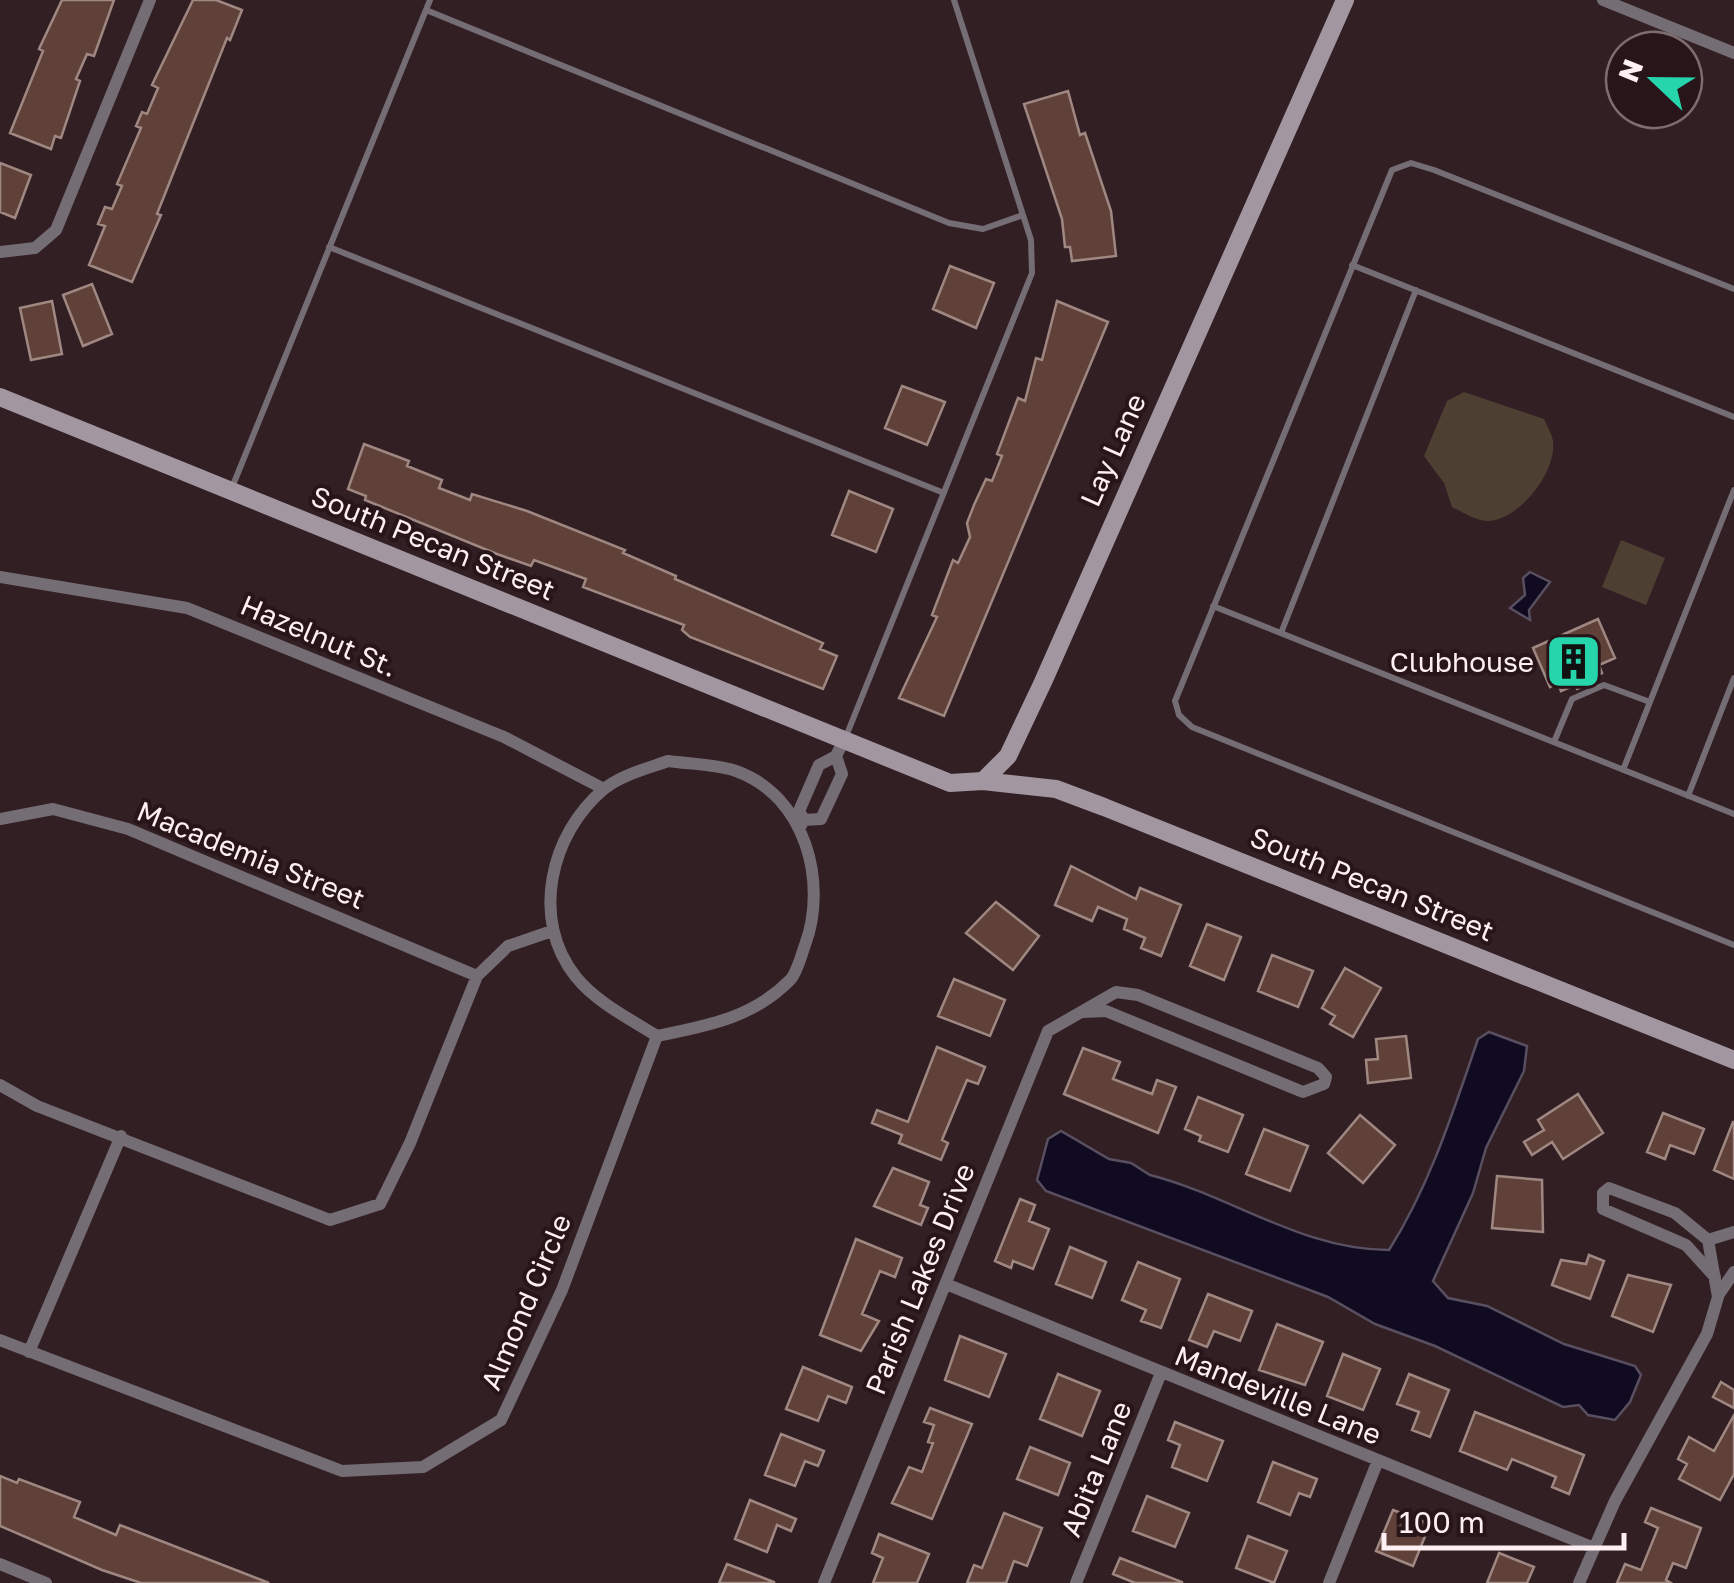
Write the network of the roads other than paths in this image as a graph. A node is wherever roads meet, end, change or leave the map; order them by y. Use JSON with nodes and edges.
{"nodes":[{"id":1,"x":150,"y":0,"type":"edge"},
{"id":2,"x":430,"y":0,"type":"edge"},
{"id":3,"x":954,"y":0,"type":"edge"},
{"id":4,"x":1345,"y":0,"type":"edge"},
{"id":5,"x":1603,"y":0,"type":"edge"},
{"id":6,"x":426,"y":10,"type":"junction"},
{"id":7,"x":1734,"y":54,"type":"edge"},
{"id":8,"x":1024,"y":216,"type":"junction"},
{"id":9,"x":329,"y":247,"type":"junction"},
{"id":10,"x":0,"y":252,"type":"edge"},
{"id":11,"x":1352,"y":266,"type":"junction"},
{"id":12,"x":1734,"y":289,"type":"edge"},
{"id":13,"x":1416,"y":290,"type":"junction"},
{"id":14,"x":0,"y":396,"type":"edge"},
{"id":15,"x":1734,"y":417,"type":"edge"},
{"id":16,"x":230,"y":490,"type":"junction"},
{"id":17,"x":1734,"y":490,"type":"edge"},
{"id":18,"x":944,"y":493,"type":"junction"},
{"id":19,"x":0,"y":577,"type":"edge"},
{"id":20,"x":1213,"y":606,"type":"junction"},
{"id":21,"x":1281,"y":633,"type":"junction"},
{"id":22,"x":1734,"y":678,"type":"edge"},
{"id":23,"x":1650,"y":702,"type":"junction"},
{"id":24,"x":1554,"y":742,"type":"junction"},
{"id":25,"x":840,"y":748,"type":"junction"},
{"id":26,"x":1623,"y":770,"type":"junction"},
{"id":27,"x":983,"y":781,"type":"junction"},
{"id":28,"x":604,"y":789,"type":"junction"},
{"id":29,"x":1688,"y":796,"type":"junction"},
{"id":30,"x":1734,"y":814,"type":"edge"},
{"id":31,"x":0,"y":819,"type":"edge"},
{"id":32,"x":802,"y":824,"type":"junction"},
{"id":33,"x":552,"y":932,"type":"junction"},
{"id":34,"x":1734,"y":946,"type":"edge"},
{"id":35,"x":477,"y":976,"type":"junction"},
{"id":36,"x":1082,"y":1012,"type":"junction"},
{"id":37,"x":657,"y":1036,"type":"junction"},
{"id":38,"x":1734,"y":1060,"type":"edge"},
{"id":39,"x":0,"y":1085,"type":"edge"},
{"id":40,"x":121,"y":1136,"type":"junction"},
{"id":41,"x":1734,"y":1232,"type":"edge"},
{"id":42,"x":1708,"y":1240,"type":"junction"},
{"id":43,"x":1734,"y":1272,"type":"edge"},
{"id":44,"x":1715,"y":1277,"type":"junction"},
{"id":45,"x":946,"y":1284,"type":"junction"},
{"id":46,"x":1718,"y":1297,"type":"junction"},
{"id":47,"x":0,"y":1340,"type":"edge"},
{"id":48,"x":29,"y":1352,"type":"junction"},
{"id":49,"x":1162,"y":1374,"type":"junction"},
{"id":50,"x":1377,"y":1463,"type":"junction"},
{"id":51,"x":1594,"y":1548,"type":"junction"},
{"id":52,"x":0,"y":1564,"type":"edge"},
{"id":53,"x":46,"y":1583,"type":"edge"},
{"id":54,"x":824,"y":1583,"type":"edge"},
{"id":55,"x":1076,"y":1583,"type":"edge"},
{"id":56,"x":1328,"y":1583,"type":"edge"},
{"id":57,"x":1579,"y":1583,"type":"edge"}],
"edges":[{"from":1,"to":10,"type":"street"},
{"from":2,"to":6,"type":"lane"},
{"from":3,"to":8,"type":"lane"},
{"from":4,"to":27,"type":"street","name":"Lay Lane"},
{"from":5,"to":7,"type":"street"},
{"from":6,"to":8,"type":"lane"},
{"from":6,"to":9,"type":"lane"},
{"from":8,"to":18,"type":"lane"},
{"from":9,"to":16,"type":"lane"},
{"from":9,"to":18,"type":"lane"},
{"from":11,"to":12,"type":"lane"},
{"from":11,"to":13,"type":"lane"},
{"from":11,"to":20,"type":"lane"},
{"from":13,"to":15,"type":"lane"},
{"from":13,"to":21,"type":"lane"},
{"from":14,"to":16,"type":"street","name":"South Pecan Street"},
{"from":16,"to":25,"type":"street","name":"South Pecan Street"},
{"from":17,"to":23,"type":"lane"},
{"from":18,"to":25,"type":"lane"},
{"from":19,"to":28,"type":"street","name":"Hazelnut St."},
{"from":20,"to":21,"type":"lane"},
{"from":20,"to":34,"type":"lane"},
{"from":21,"to":24,"type":"lane"},
{"from":22,"to":29,"type":"lane"},
{"from":23,"to":24,"type":"lane"},
{"from":23,"to":26,"type":"lane"},
{"from":24,"to":26,"type":"lane"},
{"from":25,"to":27,"type":"street"},
{"from":25,"to":32,"type":"street"},
{"from":25,"to":32,"type":"street"},
{"from":26,"to":29,"type":"lane"},
{"from":27,"to":38,"type":"street","name":"South Pecan Street"},
{"from":28,"to":32,"type":"street"},
{"from":28,"to":33,"type":"street"},
{"from":29,"to":30,"type":"lane"},
{"from":31,"to":35,"type":"street","name":"Macademia Street"},
{"from":32,"to":37,"type":"street"},
{"from":33,"to":35,"type":"street"},
{"from":33,"to":37,"type":"street"},
{"from":35,"to":40,"type":"street"},
{"from":36,"to":36,"type":"street","name":"Parish Lakes Drive"},
{"from":36,"to":45,"type":"street","name":"Parish Lakes Drive"},
{"from":37,"to":48,"type":"street","name":"Almond Circle"},
{"from":39,"to":40,"type":"street"},
{"from":40,"to":48,"type":"street"},
{"from":41,"to":42,"type":"street"},
{"from":42,"to":44,"type":"street"},
{"from":42,"to":44,"type":"street"},
{"from":43,"to":46,"type":"street"},
{"from":44,"to":46,"type":"street"},
{"from":45,"to":49,"type":"street","name":"Mandeville Lane"},
{"from":45,"to":54,"type":"street","name":"Parish Lakes Drive"},
{"from":46,"to":51,"type":"street"},
{"from":47,"to":48,"type":"street","name":"Almond Circle"},
{"from":49,"to":50,"type":"street","name":"Mandeville Lane"},
{"from":49,"to":55,"type":"street","name":"Abita Lane"},
{"from":50,"to":51,"type":"street","name":"Mandeville Lane"},
{"from":50,"to":56,"type":"street"},
{"from":51,"to":57,"type":"street"},
{"from":52,"to":53,"type":"street"}]}
